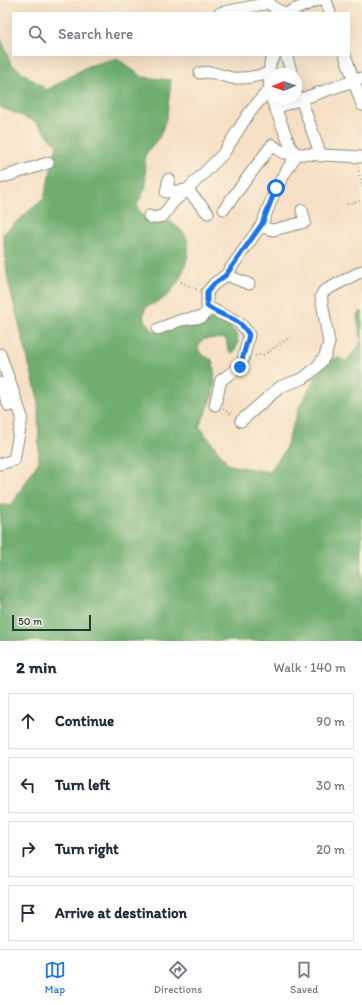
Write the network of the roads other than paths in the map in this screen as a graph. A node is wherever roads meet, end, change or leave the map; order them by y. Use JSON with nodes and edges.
{"nodes":[{"id":1,"x":318,"y":0,"type":"edge"},
{"id":2,"x":326,"y":0,"type":"edge"},
{"id":3,"x":268,"y":1,"type":"edge"},
{"id":4,"x":224,"y":12,"type":"edge"},
{"id":5,"x":283,"y":12,"type":"edge"},
{"id":6,"x":290,"y":12,"type":"edge"},
{"id":7,"x":330,"y":12,"type":"edge"},
{"id":8,"x":274,"y":56,"type":"edge"},
{"id":9,"x":286,"y":56,"type":"edge"},
{"id":10,"x":346,"y":56,"type":"edge"},
{"id":11,"x":270,"y":68,"type":"edge"},
{"id":12,"x":290,"y":68,"type":"edge"},
{"id":13,"x":200,"y":74,"type":"dead end"},
{"id":14,"x":266,"y":74,"type":"edge"},
{"id":15,"x":358,"y":80,"type":"edge"},
{"id":16,"x":266,"y":93,"type":"edge"},
{"id":17,"x":302,"y":99,"type":"edge"},
{"id":18,"x":302,"y":102,"type":"edge"},
{"id":19,"x":274,"y":104,"type":"edge"},
{"id":20,"x":287,"y":104,"type":"edge"},
{"id":21,"x":362,"y":105,"type":"edge"},
{"id":22,"x":275,"y":108,"type":"junction"},
{"id":23,"x":296,"y":155,"type":"junction"},
{"id":24,"x":321,"y":156,"type":"junction"},
{"id":25,"x":359,"y":158,"type":"edge"},
{"id":26,"x":48,"y":163,"type":"dead end"},
{"id":27,"x":0,"y":178,"type":"edge"},
{"id":28,"x":169,"y":179,"type":"dead end"},
{"id":29,"x":188,"y":190,"type":"junction"},
{"id":30,"x":224,"y":209,"type":"dead end"},
{"id":31,"x":302,"y":210,"type":"dead end"},
{"id":32,"x":208,"y":213,"type":"dead end"},
{"id":33,"x":149,"y":216,"type":"dead end"},
{"id":34,"x":260,"y":227,"type":"junction"},
{"id":35,"x":362,"y":271,"type":"edge"},
{"id":36,"x":226,"y":275,"type":"junction"},
{"id":37,"x":249,"y":284,"type":"dead end"},
{"id":38,"x":210,"y":308,"type":"junction"},
{"id":39,"x":158,"y":329,"type":"dead end"},
{"id":40,"x":0,"y":354,"type":"edge"},
{"id":41,"x":0,"y":383,"type":"edge"},
{"id":42,"x":215,"y":405,"type":"road end"},
{"id":43,"x":9,"y":406,"type":"edge"},
{"id":44,"x":240,"y":420,"type":"road end"},
{"id":45,"x":0,"y":464,"type":"edge"}],
"edges":[{"from":1,"to":6,"type":"street"},
{"from":2,"to":7,"type":"street"},
{"from":3,"to":4,"type":"street"},
{"from":3,"to":5,"type":"street"},
{"from":8,"to":11,"type":"street"},
{"from":9,"to":12,"type":"street"},
{"from":10,"to":15,"type":"street"},
{"from":13,"to":14,"type":"street"},
{"from":15,"to":17,"type":"street"},
{"from":15,"to":21,"type":"street"},
{"from":16,"to":29,"type":"street"},
{"from":18,"to":24,"type":"street"},
{"from":19,"to":22,"type":"street"},
{"from":20,"to":22,"type":"street"},
{"from":22,"to":23,"type":"street"},
{"from":23,"to":24,"type":"street"},
{"from":23,"to":30,"type":"street"},
{"from":23,"to":34,"type":"street"},
{"from":24,"to":25,"type":"street"},
{"from":26,"to":27,"type":"street"},
{"from":28,"to":29,"type":"street"},
{"from":29,"to":32,"type":"street"},
{"from":29,"to":33,"type":"street"},
{"from":31,"to":34,"type":"street"},
{"from":34,"to":36,"type":"street"},
{"from":35,"to":44,"type":"street"},
{"from":36,"to":37,"type":"street"},
{"from":36,"to":38,"type":"street"},
{"from":38,"to":39,"type":"street"},
{"from":38,"to":42,"type":"street"},
{"from":40,"to":43,"type":"street"},
{"from":41,"to":43,"type":"street"},
{"from":43,"to":45,"type":"street"}]}
